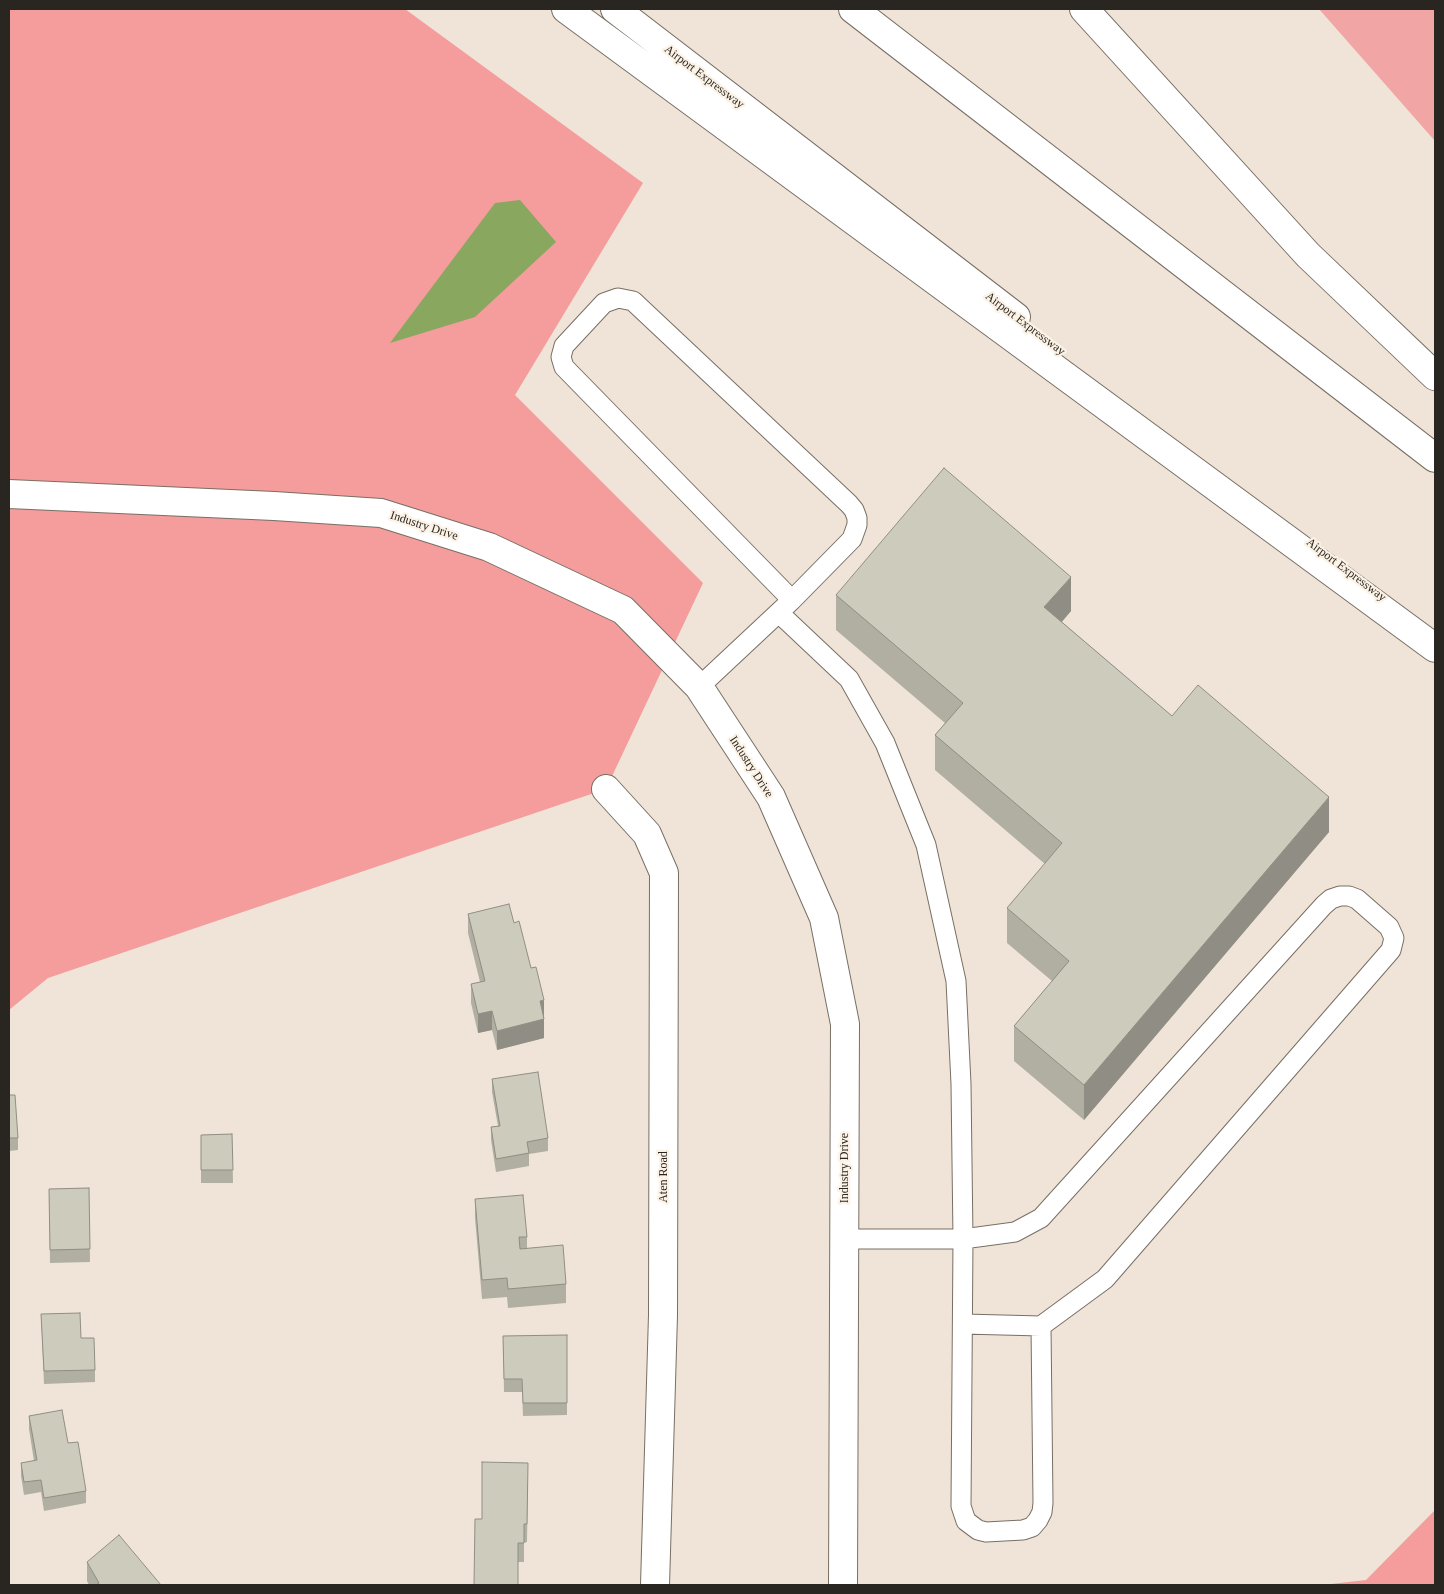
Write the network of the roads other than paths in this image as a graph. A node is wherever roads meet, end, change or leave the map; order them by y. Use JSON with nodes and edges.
{"nodes":[{"id":1,"x":566,"y":9,"type":"edge"},
{"id":2,"x":615,"y":9,"type":"edge"},
{"id":3,"x":853,"y":9,"type":"edge"},
{"id":4,"x":1084,"y":9,"type":"edge"},
{"id":5,"x":1435,"y":376,"type":"edge"},
{"id":6,"x":1435,"y":458,"type":"edge"},
{"id":7,"x":9,"y":494,"type":"edge"},
{"id":8,"x":785,"y":607,"type":"junction"},
{"id":9,"x":1435,"y":638,"type":"edge"},
{"id":10,"x":1435,"y":648,"type":"edge"},
{"id":11,"x":699,"y":687,"type":"junction"},
{"id":12,"x":606,"y":789,"type":"dead end"},
{"id":13,"x":844,"y":1239,"type":"junction"},
{"id":14,"x":963,"y":1239,"type":"junction"},
{"id":15,"x":963,"y":1324,"type":"junction"},
{"id":16,"x":1041,"y":1326,"type":"junction"},
{"id":17,"x":655,"y":1585,"type":"edge"},
{"id":18,"x":843,"y":1585,"type":"edge"}],
"edges":[{"from":1,"to":10,"type":"main road"},
{"from":2,"to":9,"type":"main road","name":"Airport Expressway"},
{"from":3,"to":6,"type":"main road"},
{"from":4,"to":5,"type":"main road"},
{"from":7,"to":11,"type":"main road","name":"Industry Drive"},
{"from":8,"to":8,"type":"lane"},
{"from":8,"to":11,"type":"lane"},
{"from":8,"to":14,"type":"lane"},
{"from":11,"to":13,"type":"main road","name":"Industry Drive"},
{"from":12,"to":17,"type":"main road","name":"Aten Road"},
{"from":13,"to":14,"type":"lane"},
{"from":13,"to":18,"type":"main road","name":"Industry Drive"},
{"from":14,"to":15,"type":"lane"},
{"from":14,"to":16,"type":"lane"},
{"from":15,"to":16,"type":"lane"},
{"from":15,"to":16,"type":"lane"}]}
